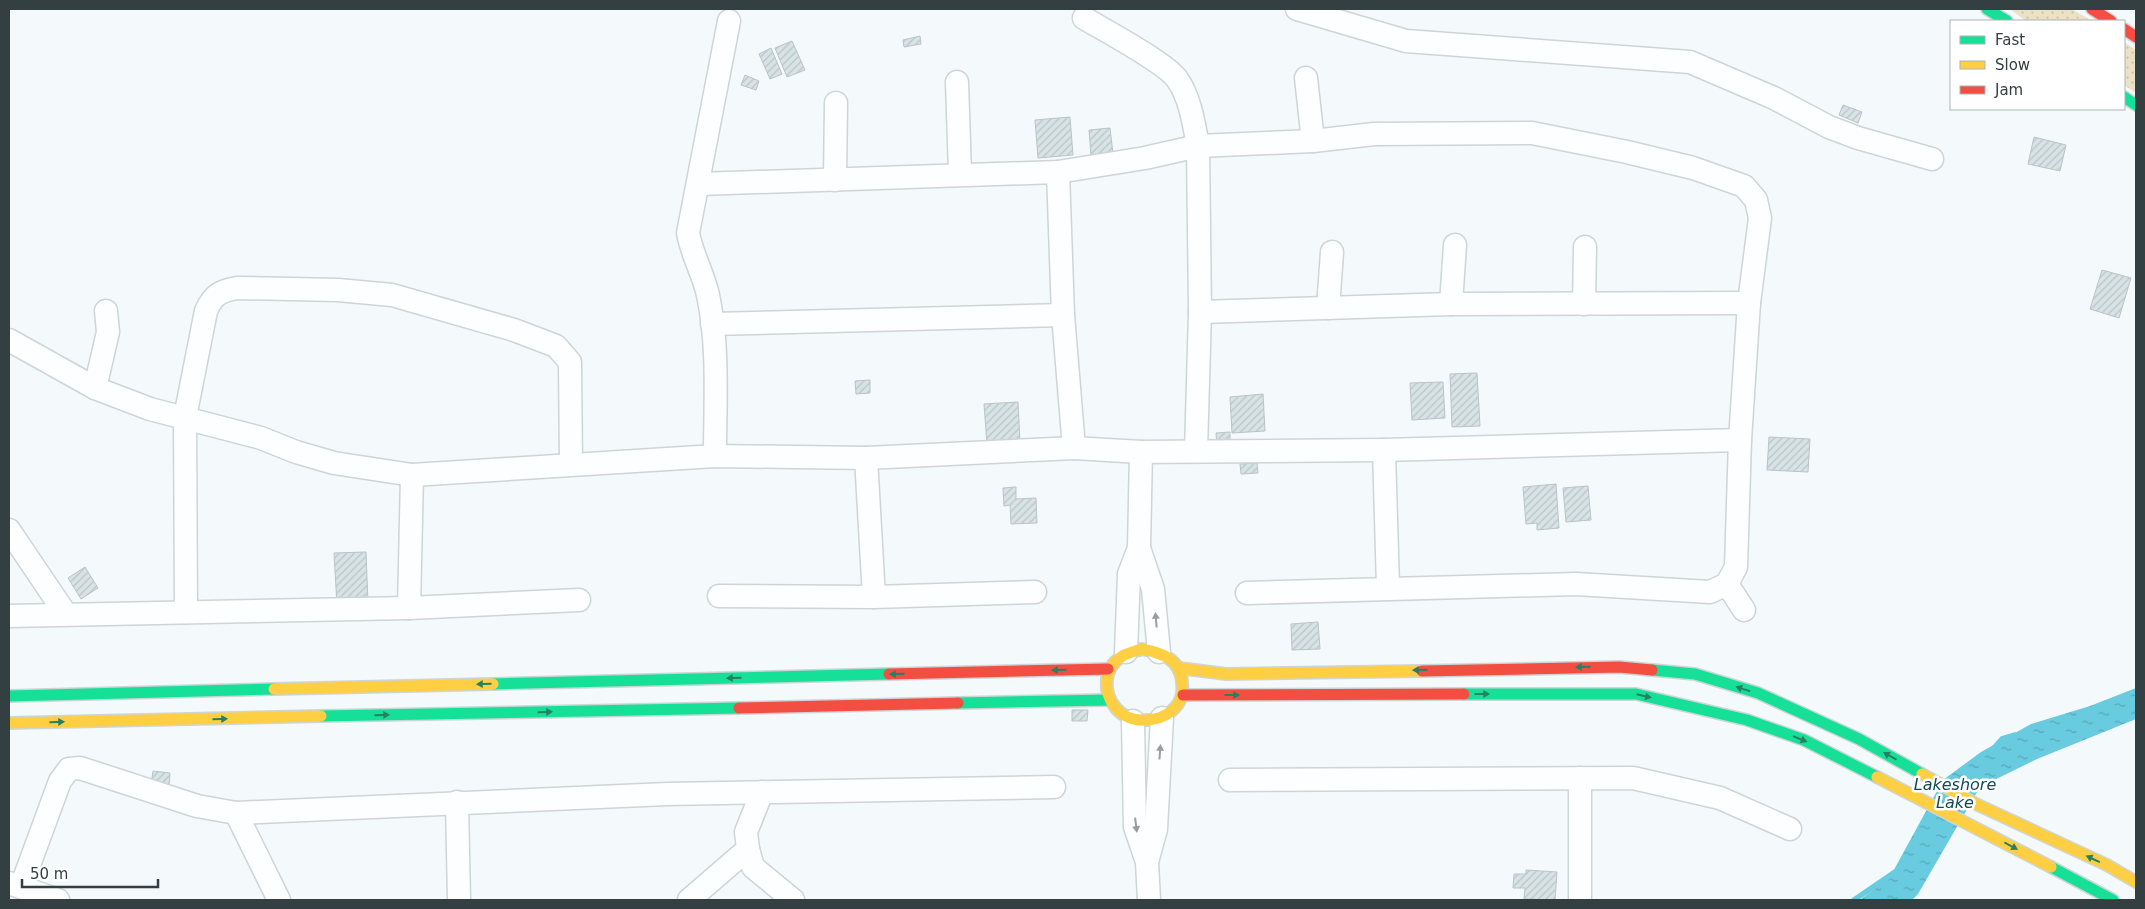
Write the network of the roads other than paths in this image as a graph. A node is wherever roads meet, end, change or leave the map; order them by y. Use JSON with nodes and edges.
{"nodes":[{"id":1,"x":1297,"y":9,"type":"edge"},
{"id":2,"x":1987,"y":9,"type":"edge"},
{"id":3,"x":2092,"y":9,"type":"edge"},
{"id":4,"x":1084,"y":18,"type":"dead end"},
{"id":5,"x":2005,"y":20,"type":"edge"},
{"id":6,"x":2109,"y":20,"type":"edge"},
{"id":7,"x":729,"y":21,"type":"dead end"},
{"id":8,"x":2125,"y":30,"type":"edge"},
{"id":9,"x":2136,"y":37,"type":"edge"},
{"id":10,"x":1306,"y":78,"type":"dead end"},
{"id":11,"x":957,"y":82,"type":"dead end"},
{"id":12,"x":2125,"y":98,"type":"edge"},
{"id":13,"x":836,"y":103,"type":"dead end"},
{"id":14,"x":2136,"y":105,"type":"edge"},
{"id":15,"x":1313,"y":141,"type":"junction"},
{"id":16,"x":1198,"y":146,"type":"junction"},
{"id":17,"x":1932,"y":159,"type":"dead end"},
{"id":18,"x":1058,"y":172,"type":"junction"},
{"id":19,"x":960,"y":174,"type":"junction"},
{"id":20,"x":835,"y":180,"type":"junction"},
{"id":21,"x":699,"y":184,"type":"junction"},
{"id":22,"x":1455,"y":245,"type":"dead end"},
{"id":23,"x":1585,"y":247,"type":"dead end"},
{"id":24,"x":1332,"y":252,"type":"dead end"},
{"id":25,"x":1750,"y":303,"type":"junction"},
{"id":26,"x":1451,"y":304,"type":"junction"},
{"id":27,"x":1584,"y":304,"type":"junction"},
{"id":28,"x":1328,"y":308,"type":"junction"},
{"id":29,"x":106,"y":311,"type":"dead end"},
{"id":30,"x":1200,"y":312,"type":"junction"},
{"id":31,"x":1063,"y":315,"type":"junction"},
{"id":32,"x":712,"y":324,"type":"junction"},
{"id":33,"x":9,"y":340,"type":"edge"},
{"id":34,"x":94,"y":388,"type":"junction"},
{"id":35,"x":185,"y":418,"type":"junction"},
{"id":36,"x":1740,"y":440,"type":"junction"},
{"id":37,"x":1074,"y":448,"type":"junction"},
{"id":38,"x":1384,"y":450,"type":"junction"},
{"id":39,"x":1196,"y":451,"type":"junction"},
{"id":40,"x":1141,"y":452,"type":"junction"},
{"id":41,"x":715,"y":456,"type":"junction"},
{"id":42,"x":866,"y":458,"type":"junction"},
{"id":43,"x":571,"y":464,"type":"junction"},
{"id":44,"x":412,"y":475,"type":"junction"},
{"id":45,"x":9,"y":530,"type":"edge"},
{"id":46,"x":1139,"y":548,"type":"junction"},
{"id":47,"x":1727,"y":584,"type":"junction"},
{"id":48,"x":1388,"y":588,"type":"junction"},
{"id":49,"x":1036,"y":592,"type":"dead end"},
{"id":50,"x":1247,"y":593,"type":"dead end"},
{"id":51,"x":719,"y":596,"type":"dead end"},
{"id":52,"x":874,"y":597,"type":"junction"},
{"id":53,"x":579,"y":600,"type":"dead end"},
{"id":54,"x":409,"y":608,"type":"junction"},
{"id":55,"x":1744,"y":610,"type":"dead end"},
{"id":56,"x":186,"y":612,"type":"junction"},
{"id":57,"x":65,"y":613,"type":"junction"},
{"id":58,"x":9,"y":616,"type":"edge"},
{"id":59,"x":1126,"y":652,"type":"junction"},
{"id":60,"x":1159,"y":652,"type":"junction"},
{"id":61,"x":1179,"y":668,"type":"junction"},
{"id":62,"x":1108,"y":669,"type":"junction"},
{"id":63,"x":1183,"y":695,"type":"junction"},
{"id":64,"x":9,"y":696,"type":"edge"},
{"id":65,"x":1108,"y":700,"type":"junction"},
{"id":66,"x":1162,"y":718,"type":"junction"},
{"id":67,"x":1133,"y":722,"type":"junction"},
{"id":68,"x":9,"y":723,"type":"edge"},
{"id":69,"x":1580,"y":778,"type":"junction"},
{"id":70,"x":1230,"y":780,"type":"dead end"},
{"id":71,"x":1054,"y":787,"type":"dead end"},
{"id":72,"x":762,"y":792,"type":"junction"},
{"id":73,"x":458,"y":802,"type":"junction"},
{"id":74,"x":236,"y":813,"type":"junction"},
{"id":75,"x":1790,"y":829,"type":"dead end"},
{"id":76,"x":748,"y":849,"type":"junction"},
{"id":77,"x":1147,"y":862,"type":"junction"},
{"id":78,"x":2136,"y":882,"type":"edge"},
{"id":79,"x":15,"y":885,"type":"edge"},
{"id":80,"x":58,"y":900,"type":"edge"},
{"id":81,"x":279,"y":900,"type":"edge"},
{"id":82,"x":459,"y":900,"type":"edge"},
{"id":83,"x":689,"y":900,"type":"edge"},
{"id":84,"x":793,"y":900,"type":"edge"},
{"id":85,"x":1149,"y":900,"type":"edge"},
{"id":86,"x":1580,"y":900,"type":"edge"},
{"id":87,"x":2113,"y":900,"type":"edge"}],
"edges":[{"from":1,"to":17,"type":"street"},
{"from":2,"to":5,"type":"main road"},
{"from":3,"to":6,"type":"main road"},
{"from":4,"to":16,"type":"street"},
{"from":7,"to":21,"type":"street"},
{"from":8,"to":9,"type":"main road"},
{"from":10,"to":15,"type":"street"},
{"from":11,"to":19,"type":"street"},
{"from":12,"to":14,"type":"main road"},
{"from":13,"to":20,"type":"street"},
{"from":15,"to":16,"type":"street"},
{"from":15,"to":25,"type":"street"},
{"from":16,"to":18,"type":"street"},
{"from":16,"to":30,"type":"street"},
{"from":18,"to":19,"type":"street"},
{"from":18,"to":31,"type":"street"},
{"from":19,"to":20,"type":"street"},
{"from":20,"to":21,"type":"street"},
{"from":21,"to":32,"type":"street"},
{"from":22,"to":26,"type":"street"},
{"from":23,"to":27,"type":"street"},
{"from":24,"to":28,"type":"street"},
{"from":25,"to":27,"type":"street"},
{"from":25,"to":36,"type":"street"},
{"from":26,"to":27,"type":"street"},
{"from":26,"to":28,"type":"street"},
{"from":28,"to":30,"type":"street"},
{"from":29,"to":34,"type":"street"},
{"from":30,"to":39,"type":"street"},
{"from":31,"to":32,"type":"street"},
{"from":31,"to":37,"type":"street"},
{"from":32,"to":41,"type":"street"},
{"from":33,"to":34,"type":"street"},
{"from":34,"to":35,"type":"street"},
{"from":35,"to":43,"type":"street"},
{"from":35,"to":44,"type":"street"},
{"from":35,"to":56,"type":"street"},
{"from":36,"to":38,"type":"street"},
{"from":36,"to":47,"type":"street"},
{"from":37,"to":40,"type":"street"},
{"from":37,"to":42,"type":"street"},
{"from":38,"to":39,"type":"street"},
{"from":38,"to":48,"type":"street"},
{"from":39,"to":40,"type":"street"},
{"from":40,"to":46,"type":"street"},
{"from":41,"to":42,"type":"street"},
{"from":41,"to":43,"type":"street"},
{"from":42,"to":52,"type":"street"},
{"from":43,"to":44,"type":"street"},
{"from":44,"to":54,"type":"street"},
{"from":45,"to":57,"type":"street"},
{"from":46,"to":59,"type":"street"},
{"from":60,"to":46,"type":"street","one_way":true},
{"from":47,"to":48,"type":"street"},
{"from":47,"to":55,"type":"street"},
{"from":48,"to":50,"type":"street"},
{"from":49,"to":52,"type":"street"},
{"from":51,"to":52,"type":"street"},
{"from":53,"to":54,"type":"street"},
{"from":54,"to":56,"type":"street"},
{"from":56,"to":57,"type":"street"},
{"from":57,"to":58,"type":"street"},
{"from":59,"to":60,"type":"main road"},
{"from":59,"to":62,"type":"main road"},
{"from":60,"to":61,"type":"main road"},
{"from":61,"to":63,"type":"main road"},
{"from":78,"to":61,"type":"main road","one_way":true},
{"from":62,"to":64,"type":"main road","one_way":true},
{"from":62,"to":65,"type":"main road"},
{"from":63,"to":66,"type":"main road"},
{"from":63,"to":87,"type":"main road","one_way":true},
{"from":65,"to":67,"type":"main road"},
{"from":68,"to":65,"type":"main road","one_way":true},
{"from":66,"to":67,"type":"main road"},
{"from":77,"to":66,"type":"street","one_way":true},
{"from":67,"to":77,"type":"street","one_way":true},
{"from":69,"to":70,"type":"street"},
{"from":69,"to":75,"type":"street"},
{"from":69,"to":86,"type":"street"},
{"from":71,"to":72,"type":"street"},
{"from":72,"to":73,"type":"street"},
{"from":72,"to":76,"type":"street"},
{"from":73,"to":74,"type":"street"},
{"from":73,"to":82,"type":"street"},
{"from":74,"to":79,"type":"street"},
{"from":74,"to":81,"type":"street"},
{"from":76,"to":83,"type":"street"},
{"from":76,"to":84,"type":"street"},
{"from":77,"to":85,"type":"street"},
{"from":79,"to":80,"type":"street"}]}
